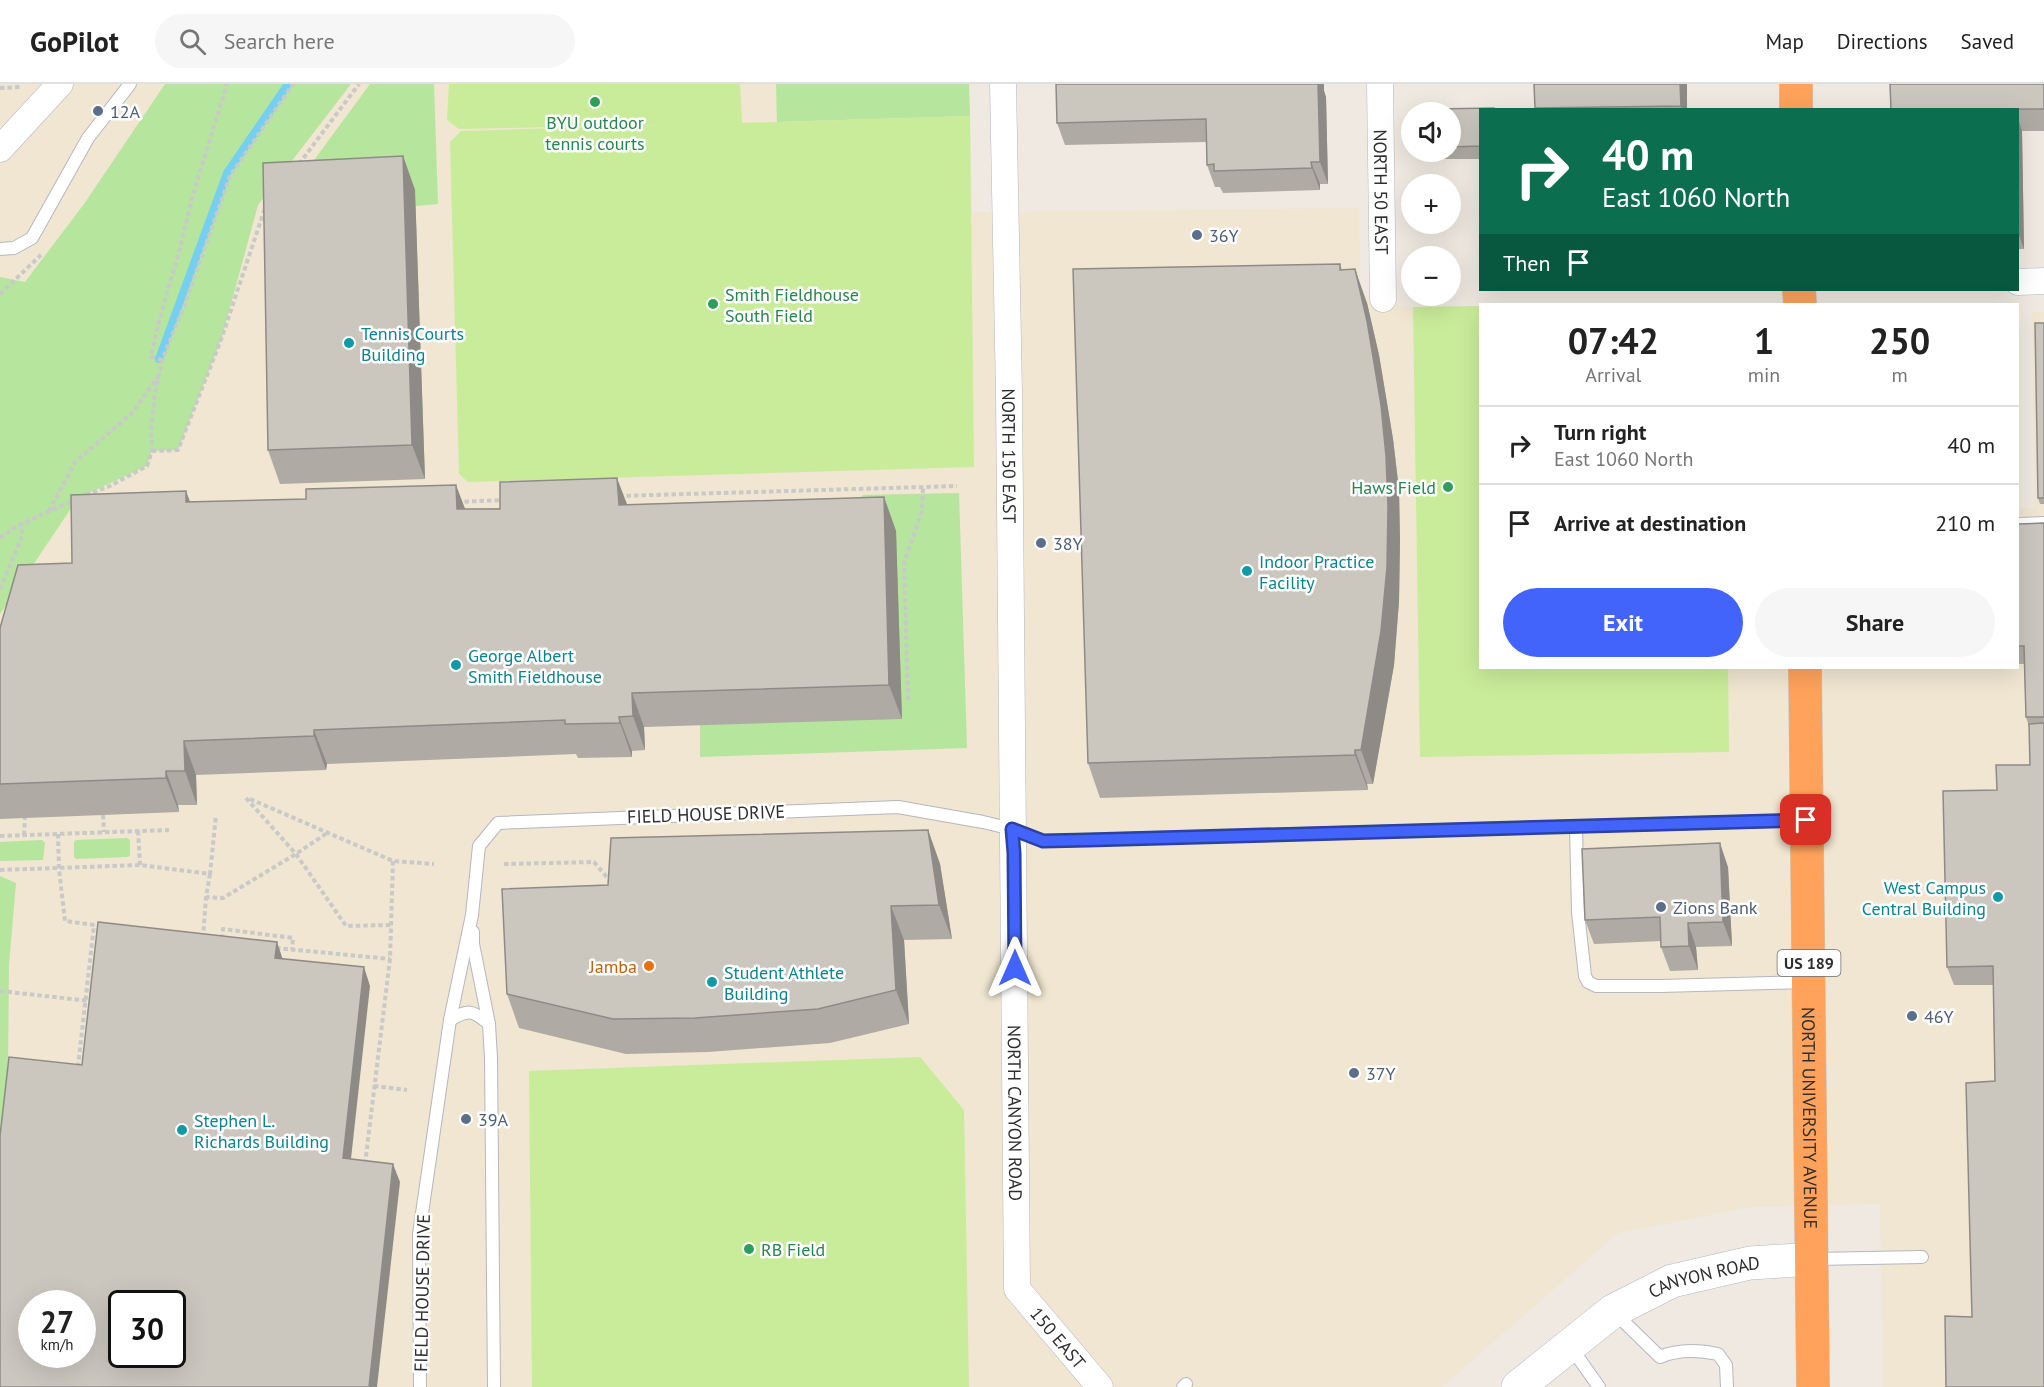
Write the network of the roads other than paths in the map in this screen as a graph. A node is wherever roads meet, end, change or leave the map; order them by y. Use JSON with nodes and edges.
{"nodes":[{"id":1,"x":60,"y":84,"type":"edge"},
{"id":2,"x":130,"y":84,"type":"edge"},
{"id":3,"x":1004,"y":84,"type":"edge"},
{"id":4,"x":1380,"y":84,"type":"edge"},
{"id":5,"x":1796,"y":84,"type":"edge"},
{"id":6,"x":1796,"y":108,"type":"edge"},
{"id":7,"x":0,"y":149,"type":"edge"},
{"id":8,"x":0,"y":249,"type":"edge"},
{"id":9,"x":2044,"y":281,"type":"edge"},
{"id":10,"x":2019,"y":282,"type":"edge"},
{"id":11,"x":1383,"y":299,"type":"dead end"},
{"id":12,"x":2044,"y":523,"type":"edge"},
{"id":13,"x":2019,"y":524,"type":"edge"},
{"id":14,"x":1805,"y":669,"type":"edge"},
{"id":15,"x":1806,"y":820,"type":"junction"},
{"id":16,"x":1576,"y":827,"type":"junction"},
{"id":17,"x":1012,"y":829,"type":"junction"},
{"id":18,"x":472,"y":915,"type":"junction"},
{"id":19,"x":1809,"y":982,"type":"junction"},
{"id":20,"x":450,"y":1020,"type":"junction"},
{"id":21,"x":489,"y":1023,"type":"junction"},
{"id":22,"x":1922,"y":1257,"type":"dead end"},
{"id":23,"x":1813,"y":1259,"type":"junction"},
{"id":24,"x":1017,"y":1288,"type":"joint"},
{"id":25,"x":1613,"y":1311,"type":"junction"},
{"id":26,"x":1569,"y":1345,"type":"junction"},
{"id":27,"x":420,"y":1387,"type":"edge"},
{"id":28,"x":494,"y":1387,"type":"edge"},
{"id":29,"x":1100,"y":1387,"type":"edge"},
{"id":30,"x":1518,"y":1387,"type":"edge"},
{"id":31,"x":1599,"y":1387,"type":"edge"},
{"id":32,"x":1727,"y":1387,"type":"edge"},
{"id":33,"x":1813,"y":1387,"type":"edge"}],
"edges":[{"from":1,"to":7,"type":"street"},
{"from":2,"to":8,"type":"lane"},
{"from":3,"to":17,"type":"street","name":"NORTH 150 EAST"},
{"from":4,"to":11,"type":"street","name":"NORTH 50 EAST"},
{"from":5,"to":6,"type":"highway"},
{"from":9,"to":10,"type":"street"},
{"from":12,"to":13,"type":"lane"},
{"from":14,"to":15,"type":"highway","name":"NORTH UNIVERSITY AVENUE","number":"US 189"},
{"from":15,"to":16,"type":"lane","name":"FIELD HOUSE DRIVE"},
{"from":15,"to":19,"type":"highway","name":"NORTH UNIVERSITY AVENUE","number":"US 189"},
{"from":16,"to":17,"type":"lane","name":"FIELD HOUSE DRIVE"},
{"from":16,"to":19,"type":"lane"},
{"from":17,"to":18,"type":"lane","name":"FIELD HOUSE DRIVE"},
{"from":17,"to":24,"type":"street","name":"NORTH CANYON ROAD"},
{"from":18,"to":20,"type":"lane","name":"FIELD HOUSE DRIVE"},
{"from":18,"to":21,"type":"lane","name":"FIELD HOUSE DRIVE"},
{"from":19,"to":23,"type":"highway","name":"NORTH UNIVERSITY AVENUE","number":"US 189"},
{"from":20,"to":21,"type":"lane"},
{"from":20,"to":27,"type":"lane","name":"FIELD HOUSE DRIVE"},
{"from":21,"to":28,"type":"lane","name":"FIELD HOUSE DRIVE"},
{"from":22,"to":23,"type":"lane","name":"CANYON ROAD"},
{"from":23,"to":25,"type":"main road","name":"CANYON ROAD"},
{"from":23,"to":33,"type":"highway","name":"NORTH UNIVERSITY AVENUE","number":"US 189"},
{"from":24,"to":29,"type":"street","name":"150 EAST"},
{"from":25,"to":26,"type":"main road","name":"CANYON ROAD"},
{"from":25,"to":32,"type":"lane"},
{"from":26,"to":30,"type":"main road","name":"CANYON ROAD"},
{"from":26,"to":31,"type":"lane"}]}
